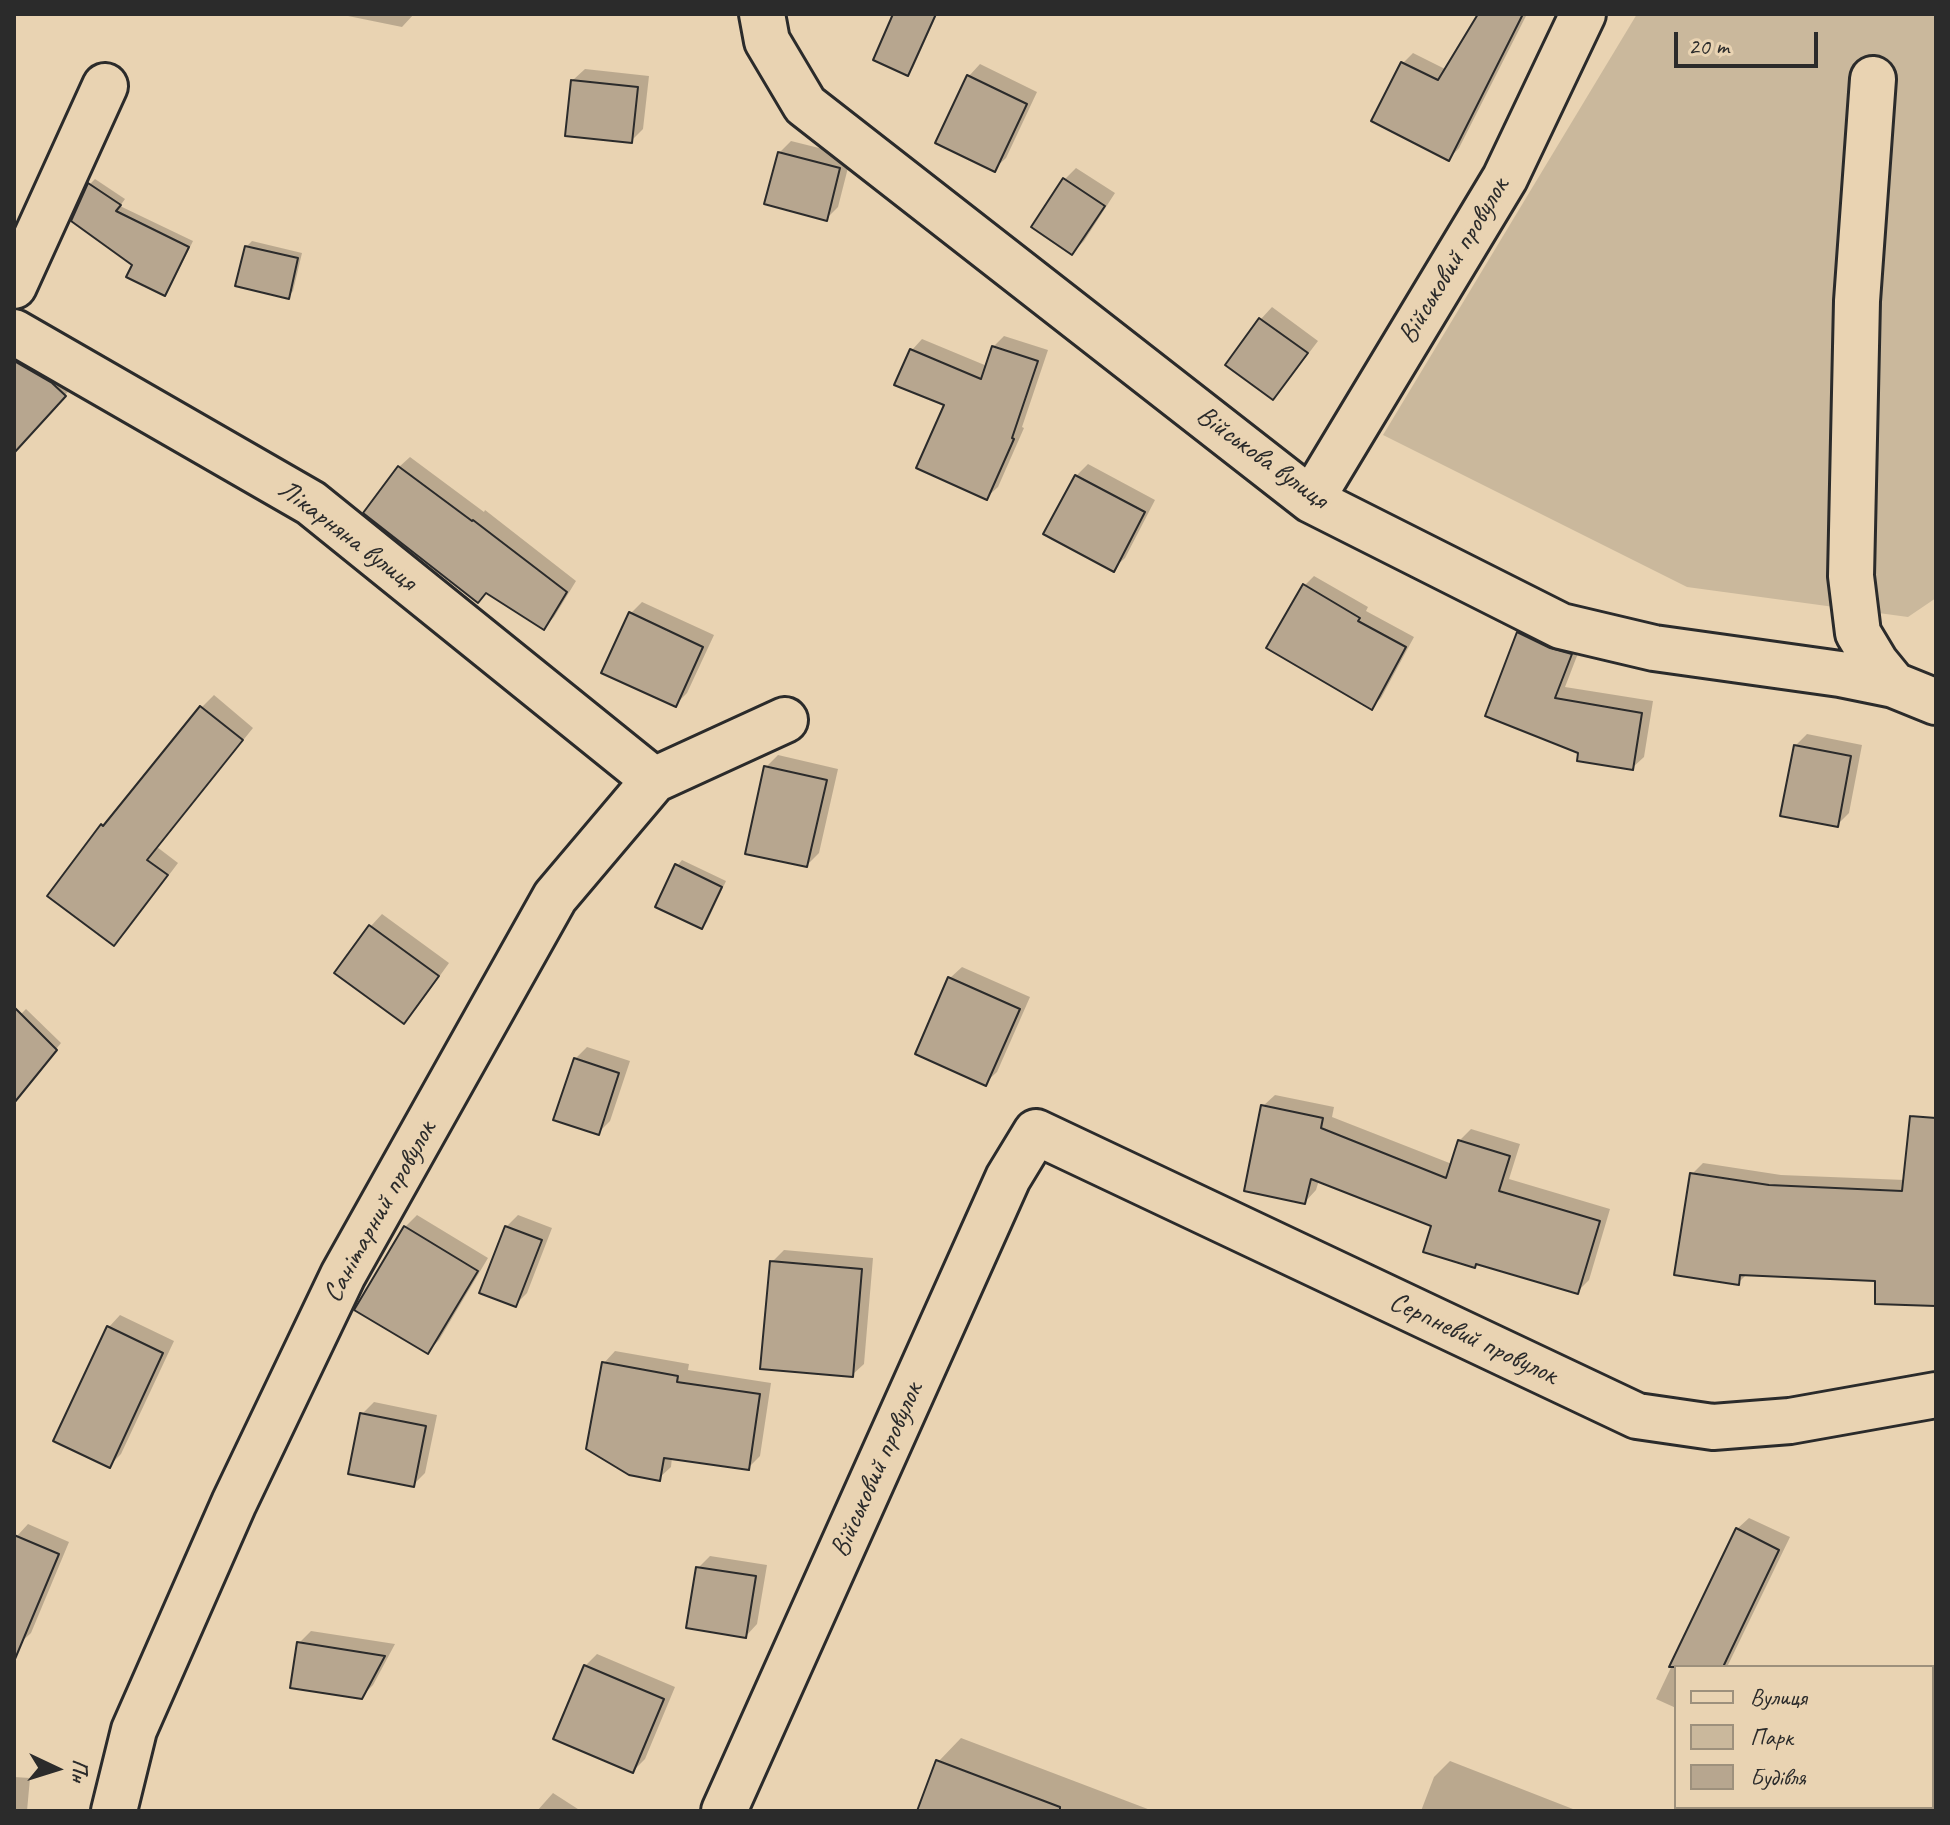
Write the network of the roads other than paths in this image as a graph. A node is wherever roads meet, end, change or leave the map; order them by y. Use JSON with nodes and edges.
{"nodes":[{"id":1,"x":762,"y":14,"type":"edge"},
{"id":2,"x":1583,"y":14,"type":"edge"},
{"id":3,"x":1873,"y":79,"type":"dead end"},
{"id":4,"x":105,"y":86,"type":"dead end"},
{"id":5,"x":14,"y":286,"type":"edge"},
{"id":6,"x":14,"y":332,"type":"edge"},
{"id":7,"x":1311,"y":500,"type":"junction"},
{"id":8,"x":1894,"y":685,"type":"junction"},
{"id":9,"x":1936,"y":702,"type":"edge"},
{"id":10,"x":785,"y":720,"type":"dead end"},
{"id":11,"x":654,"y":780,"type":"junction"},
{"id":12,"x":1036,"y":1132,"type":"joint"},
{"id":13,"x":1936,"y":1395,"type":"edge"},
{"id":14,"x":114,"y":1811,"type":"edge"},
{"id":15,"x":724,"y":1811,"type":"edge"}],
"edges":[{"from":1,"to":7,"type":"street","name":"Військова вулиця"},
{"from":2,"to":7,"type":"street","name":"Військовий провулок"},
{"from":3,"to":8,"type":"street"},
{"from":4,"to":5,"type":"street"},
{"from":6,"to":11,"type":"street","name":"Лікарняна вулиця"},
{"from":7,"to":8,"type":"street","name":"Військова вулиця"},
{"from":8,"to":9,"type":"street","name":"Військова вулиця"},
{"from":10,"to":11,"type":"street","name":"Санітарний провулок"},
{"from":11,"to":14,"type":"street","name":"Санітарний провулок"},
{"from":12,"to":13,"type":"street","name":"Серпневий провулок"},
{"from":12,"to":15,"type":"street","name":"Військовий провулок"}]}
